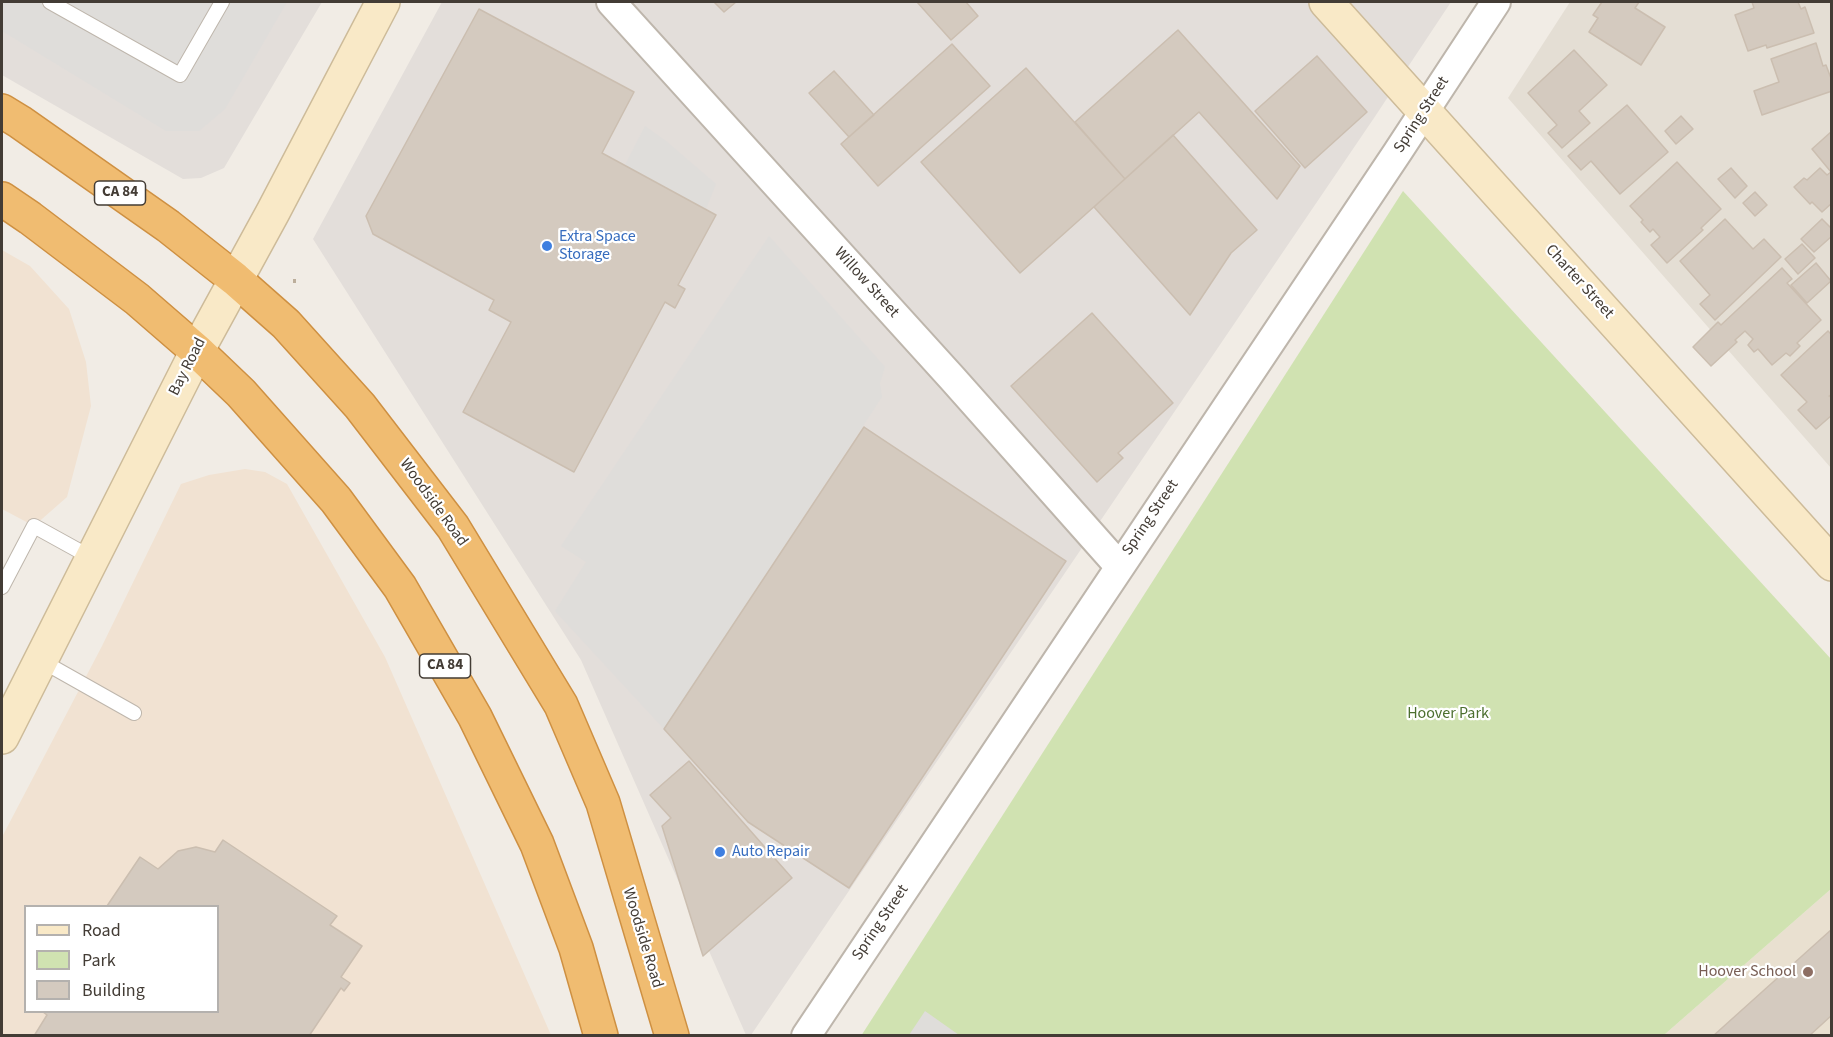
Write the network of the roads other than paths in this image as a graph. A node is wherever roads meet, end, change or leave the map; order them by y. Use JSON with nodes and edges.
{"nodes":[{"id":1,"x":50,"y":2,"type":"edge"},
{"id":2,"x":222,"y":2,"type":"edge"},
{"id":3,"x":383,"y":2,"type":"edge"},
{"id":4,"x":611,"y":2,"type":"edge"},
{"id":5,"x":1326,"y":2,"type":"edge"},
{"id":6,"x":1496,"y":2,"type":"edge"},
{"id":7,"x":2,"y":111,"type":"edge"},
{"id":8,"x":1424,"y":111,"type":"junction"},
{"id":9,"x":2,"y":199,"type":"edge"},
{"id":10,"x":235,"y":279,"type":"junction"},
{"id":11,"x":196,"y":351,"type":"junction"},
{"id":12,"x":92,"y":558,"type":"junction"},
{"id":13,"x":1832,"y":564,"type":"edge"},
{"id":14,"x":1119,"y":566,"type":"junction"},
{"id":15,"x":2,"y":587,"type":"edge"},
{"id":16,"x":40,"y":660,"type":"junction"},
{"id":17,"x":134,"y":713,"type":"dead end"},
{"id":18,"x":2,"y":737,"type":"edge"},
{"id":19,"x":601,"y":1035,"type":"edge"},
{"id":20,"x":672,"y":1035,"type":"edge"},
{"id":21,"x":806,"y":1035,"type":"edge"}],
"edges":[{"from":1,"to":2,"type":"lane"},
{"from":3,"to":10,"type":"street","name":"Bay Road"},
{"from":4,"to":14,"type":"street","name":"Willow Street"},
{"from":5,"to":8,"type":"street","name":"Charter Street"},
{"from":6,"to":8,"type":"street","name":"Spring Street"},
{"from":7,"to":10,"type":"highway","name":"Woodside Road","number":"CA 84"},
{"from":8,"to":13,"type":"street","name":"Charter Street"},
{"from":8,"to":14,"type":"street","name":"Spring Street"},
{"from":9,"to":11,"type":"highway","number":"CA 84"},
{"from":10,"to":11,"type":"street","name":"Bay Road"},
{"from":10,"to":20,"type":"highway","name":"Woodside Road","number":"CA 84"},
{"from":11,"to":12,"type":"street","name":"Bay Road"},
{"from":11,"to":19,"type":"highway","number":"CA 84"},
{"from":12,"to":15,"type":"lane"},
{"from":12,"to":16,"type":"street","name":"Bay Road"},
{"from":14,"to":21,"type":"street","name":"Spring Street"},
{"from":16,"to":17,"type":"lane"},
{"from":16,"to":18,"type":"street","name":"Bay Road"}]}
